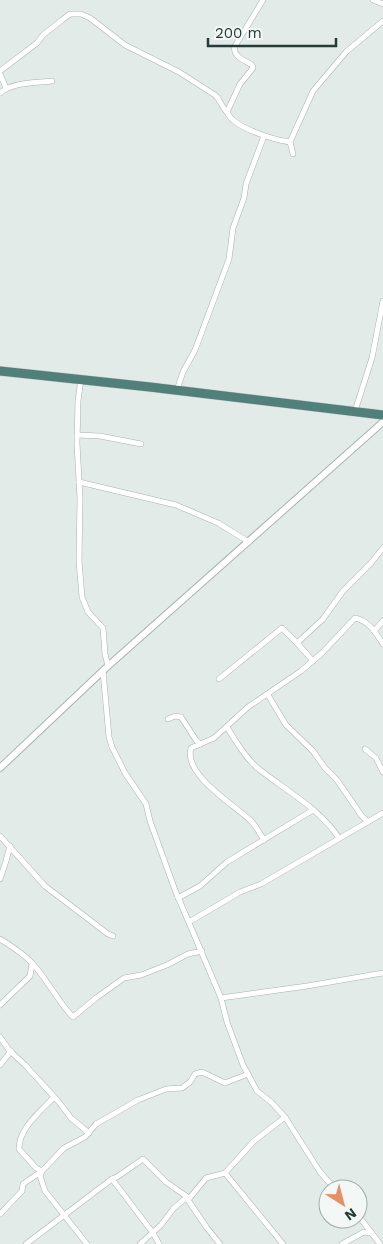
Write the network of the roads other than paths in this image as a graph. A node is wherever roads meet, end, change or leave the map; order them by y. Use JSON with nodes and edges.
{"nodes":[{"id":1,"x":263,"y":0,"type":"edge"},
{"id":2,"x":373,"y":0,"type":"edge"},
{"id":3,"x":383,"y":4,"type":"edge"},
{"id":4,"x":383,"y":21,"type":"edge"},
{"id":5,"x":0,"y":72,"type":"edge"},
{"id":6,"x":52,"y":81,"type":"dead end"},
{"id":7,"x":6,"y":88,"type":"junction"},
{"id":8,"x":0,"y":93,"type":"edge"},
{"id":9,"x":227,"y":112,"type":"junction"},
{"id":10,"x":264,"y":136,"type":"junction"},
{"id":11,"x":290,"y":142,"type":"junction"},
{"id":12,"x":293,"y":154,"type":"dead end"},
{"id":13,"x":383,"y":301,"type":"edge"},
{"id":14,"x":381,"y":323,"type":"edge"},
{"id":15,"x":0,"y":371,"type":"edge"},
{"id":16,"x":81,"y":379,"type":"junction"},
{"id":17,"x":177,"y":390,"type":"junction"},
{"id":18,"x":355,"y":411,"type":"junction"},
{"id":19,"x":383,"y":415,"type":"edge"},
{"id":20,"x":383,"y":422,"type":"edge"},
{"id":21,"x":77,"y":435,"type":"junction"},
{"id":22,"x":141,"y":444,"type":"dead end"},
{"id":23,"x":79,"y":482,"type":"junction"},
{"id":24,"x":249,"y":542,"type":"junction"},
{"id":25,"x":383,"y":548,"type":"edge"},
{"id":26,"x":383,"y":621,"type":"edge"},
{"id":27,"x":374,"y":631,"type":"junction"},
{"id":28,"x":297,"y":643,"type":"junction"},
{"id":29,"x":383,"y":644,"type":"edge"},
{"id":30,"x":313,"y":661,"type":"junction"},
{"id":31,"x":106,"y":669,"type":"junction"},
{"id":32,"x":219,"y":678,"type":"dead end"},
{"id":33,"x":268,"y":695,"type":"junction"},
{"id":34,"x":168,"y":719,"type":"dead end"},
{"id":35,"x":227,"y":727,"type":"junction"},
{"id":36,"x":197,"y":743,"type":"junction"},
{"id":37,"x":365,"y":749,"type":"dead end"},
{"id":38,"x":0,"y":768,"type":"edge"},
{"id":39,"x":383,"y":772,"type":"edge"},
{"id":40,"x":313,"y":810,"type":"junction"},
{"id":41,"x":383,"y":813,"type":"edge"},
{"id":42,"x":368,"y":822,"type":"junction"},
{"id":43,"x":0,"y":836,"type":"edge"},
{"id":44,"x":339,"y":838,"type":"junction"},
{"id":45,"x":264,"y":840,"type":"junction"},
{"id":46,"x":10,"y":846,"type":"junction"},
{"id":47,"x":0,"y":879,"type":"edge"},
{"id":48,"x":178,"y":898,"type":"junction"},
{"id":49,"x":189,"y":922,"type":"junction"},
{"id":50,"x":113,"y":936,"type":"dead end"},
{"id":51,"x":0,"y":939,"type":"edge"},
{"id":52,"x":202,"y":951,"type":"junction"},
{"id":53,"x":32,"y":963,"type":"junction"},
{"id":54,"x":383,"y":973,"type":"edge"},
{"id":55,"x":221,"y":998,"type":"junction"},
{"id":56,"x":0,"y":1005,"type":"edge"},
{"id":57,"x":0,"y":1037,"type":"edge"},
{"id":58,"x":11,"y":1051,"type":"junction"},
{"id":59,"x":0,"y":1064,"type":"edge"},
{"id":60,"x":248,"y":1074,"type":"junction"},
{"id":61,"x":54,"y":1097,"type":"junction"},
{"id":62,"x":284,"y":1117,"type":"junction"},
{"id":63,"x":89,"y":1133,"type":"junction"},
{"id":64,"x":42,"y":1171,"type":"junction"},
{"id":65,"x":224,"y":1173,"type":"junction"},
{"id":66,"x":112,"y":1179,"type":"junction"},
{"id":67,"x":326,"y":1179,"type":"edge"},
{"id":68,"x":187,"y":1198,"type":"junction"},
{"id":69,"x":0,"y":1214,"type":"edge"},
{"id":70,"x":64,"y":1214,"type":"junction"},
{"id":71,"x":365,"y":1229,"type":"edge"},
{"id":72,"x":368,"y":1229,"type":"edge"},
{"id":73,"x":364,"y":1232,"type":"junction"},
{"id":74,"x":153,"y":1233,"type":"junction"},
{"id":75,"x":371,"y":1233,"type":"junction"},
{"id":76,"x":26,"y":1244,"type":"edge"},
{"id":77,"x":86,"y":1244,"type":"edge"},
{"id":78,"x":140,"y":1244,"type":"edge"},
{"id":79,"x":159,"y":1244,"type":"edge"},
{"id":80,"x":220,"y":1244,"type":"edge"},
{"id":81,"x":283,"y":1244,"type":"edge"},
{"id":82,"x":342,"y":1244,"type":"edge"},
{"id":83,"x":380,"y":1244,"type":"edge"}],
"edges":[{"from":1,"to":9,"type":"street"},
{"from":2,"to":3,"type":"street"},
{"from":4,"to":11,"type":"street"},
{"from":5,"to":7,"type":"street"},
{"from":5,"to":9,"type":"street"},
{"from":6,"to":7,"type":"street"},
{"from":7,"to":8,"type":"street"},
{"from":9,"to":10,"type":"street"},
{"from":10,"to":11,"type":"street"},
{"from":10,"to":17,"type":"street"},
{"from":11,"to":12,"type":"street"},
{"from":13,"to":14,"type":"street"},
{"from":14,"to":18,"type":"street"},
{"from":15,"to":16,"type":"highway"},
{"from":16,"to":17,"type":"highway"},
{"from":16,"to":21,"type":"street"},
{"from":17,"to":18,"type":"highway"},
{"from":18,"to":19,"type":"highway"},
{"from":20,"to":24,"type":"street"},
{"from":21,"to":22,"type":"street"},
{"from":21,"to":23,"type":"street"},
{"from":23,"to":24,"type":"street"},
{"from":23,"to":31,"type":"street"},
{"from":24,"to":31,"type":"street"},
{"from":25,"to":28,"type":"street"},
{"from":26,"to":27,"type":"street"},
{"from":27,"to":29,"type":"street"},
{"from":27,"to":30,"type":"street"},
{"from":28,"to":30,"type":"street"},
{"from":28,"to":32,"type":"street"},
{"from":30,"to":33,"type":"street"},
{"from":31,"to":38,"type":"street"},
{"from":31,"to":48,"type":"street"},
{"from":33,"to":35,"type":"street"},
{"from":33,"to":42,"type":"street"},
{"from":34,"to":36,"type":"street"},
{"from":35,"to":36,"type":"street"},
{"from":35,"to":40,"type":"street"},
{"from":36,"to":45,"type":"street"},
{"from":37,"to":39,"type":"street"},
{"from":40,"to":44,"type":"street"},
{"from":40,"to":45,"type":"street"},
{"from":41,"to":42,"type":"street"},
{"from":42,"to":44,"type":"street"},
{"from":43,"to":46,"type":"street"},
{"from":44,"to":49,"type":"street"},
{"from":45,"to":48,"type":"street"},
{"from":46,"to":47,"type":"street"},
{"from":46,"to":50,"type":"street"},
{"from":48,"to":49,"type":"street"},
{"from":49,"to":52,"type":"street"},
{"from":51,"to":53,"type":"street"},
{"from":52,"to":53,"type":"street"},
{"from":52,"to":55,"type":"street"},
{"from":53,"to":56,"type":"street"},
{"from":54,"to":55,"type":"street"},
{"from":55,"to":60,"type":"street"},
{"from":57,"to":58,"type":"street"},
{"from":58,"to":59,"type":"street"},
{"from":58,"to":61,"type":"street"},
{"from":60,"to":62,"type":"street"},
{"from":60,"to":63,"type":"street"},
{"from":61,"to":63,"type":"street"},
{"from":61,"to":64,"type":"street"},
{"from":62,"to":65,"type":"street"},
{"from":62,"to":67,"type":"street"},
{"from":63,"to":64,"type":"street"},
{"from":64,"to":69,"type":"street"},
{"from":64,"to":70,"type":"street"},
{"from":65,"to":68,"type":"street"},
{"from":65,"to":81,"type":"street"},
{"from":66,"to":68,"type":"street"},
{"from":66,"to":70,"type":"street"},
{"from":66,"to":74,"type":"street"},
{"from":68,"to":74,"type":"street"},
{"from":68,"to":80,"type":"street"},
{"from":70,"to":76,"type":"street"},
{"from":70,"to":77,"type":"street"},
{"from":71,"to":73,"type":"street"},
{"from":72,"to":75,"type":"street"},
{"from":73,"to":75,"type":"street"},
{"from":73,"to":82,"type":"street"},
{"from":74,"to":78,"type":"street"},
{"from":74,"to":79,"type":"street"},
{"from":75,"to":83,"type":"street"}]}
